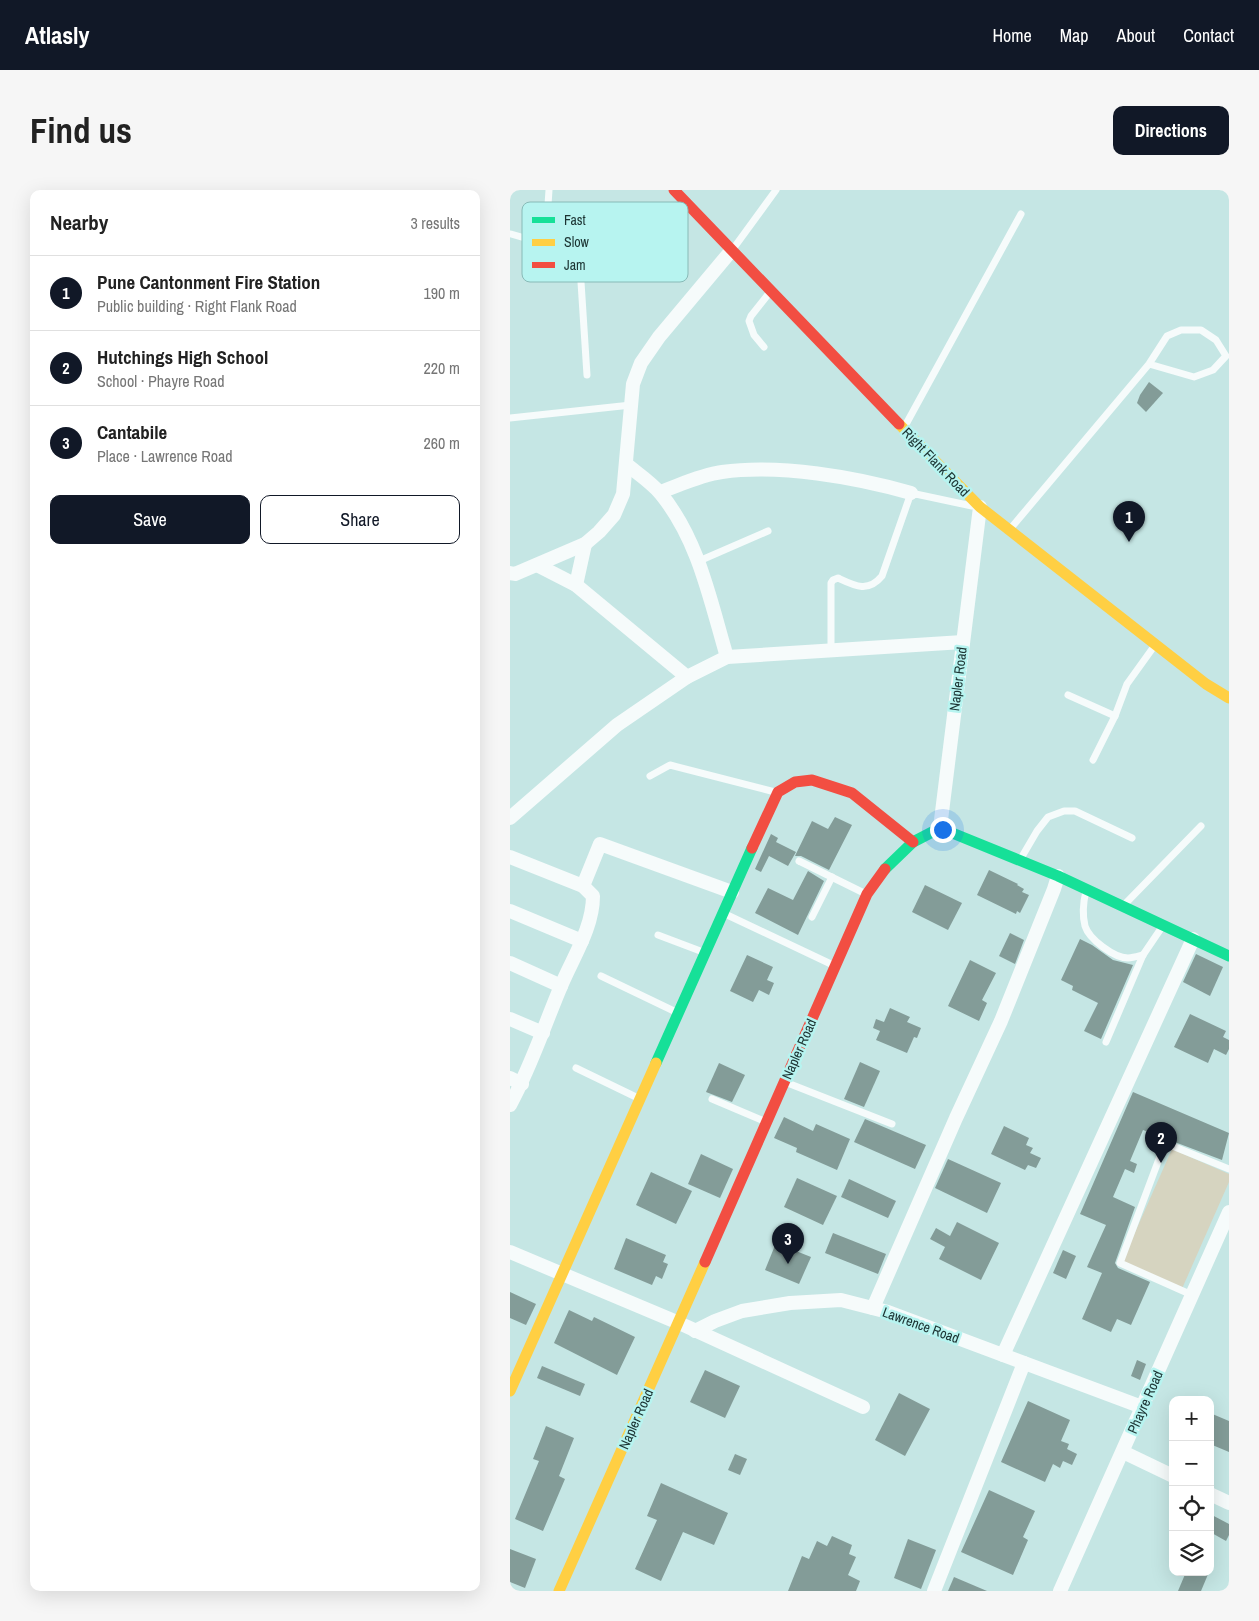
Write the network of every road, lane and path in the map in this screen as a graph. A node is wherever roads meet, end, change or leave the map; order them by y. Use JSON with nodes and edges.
{"nodes":[{"id":1,"x":674,"y":190,"type":"edge"},
{"id":2,"x":776,"y":190,"type":"edge"},
{"id":3,"x":685,"y":202,"type":"edge"},
{"id":4,"x":688,"y":205,"type":"edge"},
{"id":5,"x":1021,"y":214,"type":"dead end"},
{"id":6,"x":731,"y":251,"type":"junction"},
{"id":7,"x":581,"y":282,"type":"edge"},
{"id":8,"x":770,"y":292,"type":"junction"},
{"id":9,"x":764,"y":347,"type":"dead end"},
{"id":10,"x":1149,"y":364,"type":"junction"},
{"id":11,"x":587,"y":375,"type":"dead end"},
{"id":12,"x":631,"y":405,"type":"junction"},
{"id":13,"x":511,"y":419,"type":"edge"},
{"id":14,"x":903,"y":428,"type":"junction"},
{"id":15,"x":626,"y":464,"type":"junction"},
{"id":16,"x":660,"y":492,"type":"junction"},
{"id":17,"x":911,"y":493,"type":"junction"},
{"id":18,"x":980,"y":507,"type":"junction"},
{"id":19,"x":1009,"y":530,"type":"junction"},
{"id":20,"x":768,"y":531,"type":"dead end"},
{"id":21,"x":585,"y":544,"type":"junction"},
{"id":22,"x":699,"y":561,"type":"junction"},
{"id":23,"x":537,"y":565,"type":"junction"},
{"id":24,"x":511,"y":574,"type":"edge"},
{"id":25,"x":576,"y":585,"type":"junction"},
{"id":26,"x":963,"y":642,"type":"junction"},
{"id":27,"x":1155,"y":645,"type":"junction"},
{"id":28,"x":831,"y":649,"type":"junction"},
{"id":29,"x":727,"y":657,"type":"junction"},
{"id":30,"x":687,"y":677,"type":"junction"},
{"id":31,"x":1068,"y":695,"type":"dead end"},
{"id":32,"x":1229,"y":698,"type":"edge"},
{"id":33,"x":1115,"y":716,"type":"junction"},
{"id":34,"x":1093,"y":760,"type":"dead end"},
{"id":35,"x":650,"y":776,"type":"dead end"},
{"id":36,"x":778,"y":792,"type":"junction"},
{"id":37,"x":510,"y":818,"type":"edge"},
{"id":38,"x":1200,"y":826,"type":"dead end"},
{"id":39,"x":940,"y":828,"type":"junction"},
{"id":40,"x":1132,"y":838,"type":"dead end"},
{"id":41,"x":913,"y":842,"type":"junction"},
{"id":42,"x":510,"y":857,"type":"edge"},
{"id":43,"x":799,"y":860,"type":"dead end"},
{"id":44,"x":1020,"y":860,"type":"junction"},
{"id":45,"x":1058,"y":876,"type":"junction"},
{"id":46,"x":832,"y":877,"type":"junction"},
{"id":47,"x":583,"y":886,"type":"junction"},
{"id":48,"x":1086,"y":889,"type":"junction"},
{"id":49,"x":732,"y":892,"type":"junction"},
{"id":50,"x":867,"y":894,"type":"junction"},
{"id":51,"x":1123,"y":906,"type":"junction"},
{"id":52,"x":510,"y":911,"type":"edge"},
{"id":53,"x":723,"y":913,"type":"junction"},
{"id":54,"x":812,"y":917,"type":"dead end"},
{"id":55,"x":1164,"y":925,"type":"junction"},
{"id":56,"x":658,"y":935,"type":"dead end"},
{"id":57,"x":1193,"y":939,"type":"junction"},
{"id":58,"x":582,"y":940,"type":"junction"},
{"id":59,"x":705,"y":952,"type":"junction"},
{"id":60,"x":1143,"y":955,"type":"junction"},
{"id":61,"x":1229,"y":956,"type":"edge"},
{"id":62,"x":510,"y":963,"type":"edge"},
{"id":63,"x":835,"y":966,"type":"junction"},
{"id":64,"x":601,"y":976,"type":"dead end"},
{"id":65,"x":561,"y":986,"type":"junction"},
{"id":66,"x":679,"y":1013,"type":"junction"},
{"id":67,"x":510,"y":1019,"type":"edge"},
{"id":68,"x":543,"y":1033,"type":"junction"},
{"id":69,"x":1106,"y":1042,"type":"dead end"},
{"id":70,"x":576,"y":1068,"type":"dead end"},
{"id":71,"x":516,"y":1081,"type":"edge"},
{"id":72,"x":785,"y":1082,"type":"junction"},
{"id":73,"x":641,"y":1099,"type":"junction"},
{"id":74,"x":712,"y":1099,"type":"dead end"},
{"id":75,"x":510,"y":1106,"type":"edge"},
{"id":76,"x":767,"y":1122,"type":"junction"},
{"id":77,"x":892,"y":1124,"type":"dead end"},
{"id":78,"x":1229,"y":1169,"type":"edge"},
{"id":79,"x":1229,"y":1212,"type":"edge"},
{"id":80,"x":510,"y":1252,"type":"edge"},
{"id":81,"x":563,"y":1274,"type":"junction"},
{"id":82,"x":1192,"y":1295,"type":"junction"},
{"id":83,"x":873,"y":1308,"type":"junction"},
{"id":84,"x":679,"y":1323,"type":"junction"},
{"id":85,"x":695,"y":1331,"type":"junction"},
{"id":86,"x":1002,"y":1355,"type":"junction"},
{"id":87,"x":1024,"y":1363,"type":"junction"},
{"id":88,"x":510,"y":1391,"type":"edge"},
{"id":89,"x":863,"y":1407,"type":"dead end"},
{"id":90,"x":1142,"y":1407,"type":"junction"},
{"id":91,"x":1123,"y":1452,"type":"junction"},
{"id":92,"x":1169,"y":1474,"type":"edge"},
{"id":93,"x":1214,"y":1496,"type":"edge"},
{"id":94,"x":1229,"y":1503,"type":"edge"},
{"id":95,"x":559,"y":1591,"type":"edge"},
{"id":96,"x":934,"y":1591,"type":"edge"},
{"id":97,"x":1060,"y":1591,"type":"edge"}],
"edges":[{"from":1,"to":3,"type":"street","name":"Right Flank Road"},
{"from":2,"to":6,"type":"lane"},
{"from":4,"to":6,"type":"street","name":"Right Flank Road"},
{"from":5,"to":14,"type":"lane"},
{"from":6,"to":8,"type":"street","name":"Right Flank Road"},
{"from":6,"to":12,"type":"street"},
{"from":7,"to":11,"type":"lane"},
{"from":8,"to":9,"type":"lane"},
{"from":8,"to":14,"type":"street","name":"Right Flank Road"},
{"from":10,"to":10,"type":"lane"},
{"from":10,"to":19,"type":"lane"},
{"from":12,"to":13,"type":"lane"},
{"from":12,"to":15,"type":"street"},
{"from":14,"to":18,"type":"street","name":"Right Flank Road"},
{"from":15,"to":16,"type":"street"},
{"from":15,"to":21,"type":"street"},
{"from":16,"to":17,"type":"street"},
{"from":16,"to":22,"type":"street"},
{"from":17,"to":18,"type":"lane"},
{"from":17,"to":28,"type":"lane"},
{"from":18,"to":19,"type":"street","name":"Right Flank Road"},
{"from":18,"to":26,"type":"street","name":"Napler Road"},
{"from":19,"to":27,"type":"street","name":"Right Flank Road"},
{"from":20,"to":22,"type":"lane"},
{"from":21,"to":23,"type":"street"},
{"from":21,"to":25,"type":"street"},
{"from":22,"to":29,"type":"street"},
{"from":23,"to":24,"type":"street"},
{"from":23,"to":25,"type":"street"},
{"from":25,"to":30,"type":"street"},
{"from":26,"to":28,"type":"street"},
{"from":26,"to":39,"type":"street","name":"Napler Road"},
{"from":27,"to":32,"type":"street","name":"Right Flank Road"},
{"from":27,"to":33,"type":"lane"},
{"from":28,"to":29,"type":"street"},
{"from":29,"to":30,"type":"street"},
{"from":30,"to":37,"type":"street"},
{"from":31,"to":33,"type":"lane"},
{"from":33,"to":34,"type":"lane"},
{"from":35,"to":36,"type":"lane"},
{"from":36,"to":41,"type":"street"},
{"from":36,"to":49,"type":"street"},
{"from":38,"to":51,"type":"lane"},
{"from":39,"to":41,"type":"street","name":"Napler Road"},
{"from":39,"to":44,"type":"street"},
{"from":40,"to":44,"type":"lane"},
{"from":41,"to":50,"type":"street","name":"Napler Road"},
{"from":42,"to":47,"type":"street"},
{"from":43,"to":46,"type":"lane"},
{"from":44,"to":45,"type":"street"},
{"from":45,"to":48,"type":"street"},
{"from":45,"to":83,"type":"street"},
{"from":46,"to":50,"type":"lane"},
{"from":46,"to":54,"type":"lane"},
{"from":47,"to":49,"type":"street"},
{"from":47,"to":58,"type":"street"},
{"from":48,"to":51,"type":"street"},
{"from":48,"to":60,"type":"lane"},
{"from":49,"to":53,"type":"street"},
{"from":50,"to":63,"type":"street","name":"Napler Road"},
{"from":51,"to":55,"type":"street"},
{"from":52,"to":58,"type":"street"},
{"from":53,"to":59,"type":"street"},
{"from":53,"to":63,"type":"lane"},
{"from":55,"to":57,"type":"street"},
{"from":55,"to":60,"type":"lane"},
{"from":56,"to":59,"type":"lane"},
{"from":57,"to":61,"type":"street"},
{"from":57,"to":86,"type":"street"},
{"from":58,"to":65,"type":"street"},
{"from":59,"to":66,"type":"street"},
{"from":60,"to":69,"type":"lane"},
{"from":62,"to":65,"type":"street"},
{"from":63,"to":72,"type":"street","name":"Napler Road"},
{"from":64,"to":66,"type":"lane"},
{"from":65,"to":68,"type":"street"},
{"from":66,"to":73,"type":"street"},
{"from":67,"to":68,"type":"street"},
{"from":68,"to":71,"type":"street"},
{"from":70,"to":73,"type":"lane"},
{"from":71,"to":75,"type":"street"},
{"from":72,"to":76,"type":"street","name":"Napler Road"},
{"from":72,"to":77,"type":"lane"},
{"from":73,"to":81,"type":"street"},
{"from":74,"to":76,"type":"lane"},
{"from":76,"to":84,"type":"street","name":"Napler Road"},
{"from":78,"to":82,"type":"lane"},
{"from":79,"to":82,"type":"street","name":"Phayre Road"},
{"from":80,"to":81,"type":"street"},
{"from":81,"to":84,"type":"street"},
{"from":81,"to":88,"type":"street"},
{"from":82,"to":90,"type":"street","name":"Phayre Road"},
{"from":83,"to":85,"type":"street","name":"Lawrence Road"},
{"from":83,"to":86,"type":"street","name":"Lawrence Road"},
{"from":84,"to":85,"type":"street"},
{"from":84,"to":95,"type":"street","name":"Napler Road"},
{"from":85,"to":89,"type":"street"},
{"from":86,"to":87,"type":"street","name":"Lawrence Road"},
{"from":87,"to":90,"type":"street","name":"Lawrence Road"},
{"from":87,"to":96,"type":"street"},
{"from":90,"to":91,"type":"street","name":"Phayre Road"},
{"from":91,"to":92,"type":"street"},
{"from":91,"to":97,"type":"street","name":"Phayre Road"},
{"from":93,"to":94,"type":"street"}]}
